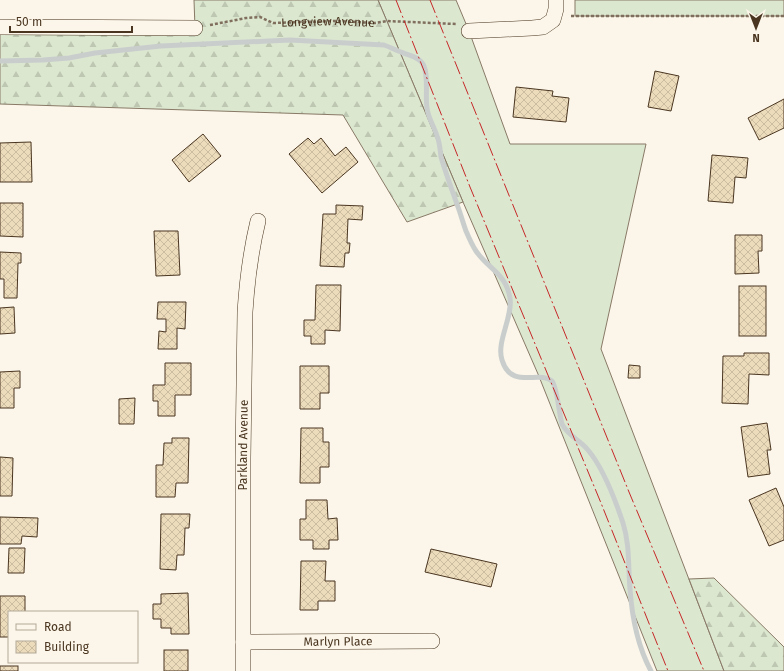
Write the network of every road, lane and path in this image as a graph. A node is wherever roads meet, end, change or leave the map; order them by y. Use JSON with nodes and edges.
{"nodes":[{"id":1,"x":556,"y":0,"type":"edge"},
{"id":2,"x":554,"y":16,"type":"junction"},
{"id":3,"x":784,"y":16,"type":"edge"},
{"id":4,"x":0,"y":27,"type":"edge"},
{"id":5,"x":195,"y":28,"type":"joint"},
{"id":6,"x":469,"y":31,"type":"joint"},
{"id":7,"x":258,"y":220,"type":"dead end"},
{"id":8,"x":432,"y":641,"type":"dead end"},
{"id":9,"x":243,"y":642,"type":"junction"},
{"id":10,"x":243,"y":671,"type":"edge"}],
"edges":[{"from":1,"to":2,"type":"street"},
{"from":2,"to":3,"type":"path"},
{"from":2,"to":6,"type":"street"},
{"from":4,"to":5,"type":"street"},
{"from":5,"to":6,"type":"path","name":"Longview Avenue"},
{"from":7,"to":9,"type":"street","name":"Parkland Avenue"},
{"from":8,"to":9,"type":"street","name":"Marlyn Place"},
{"from":9,"to":10,"type":"street","name":"Parkland Avenue"}]}
